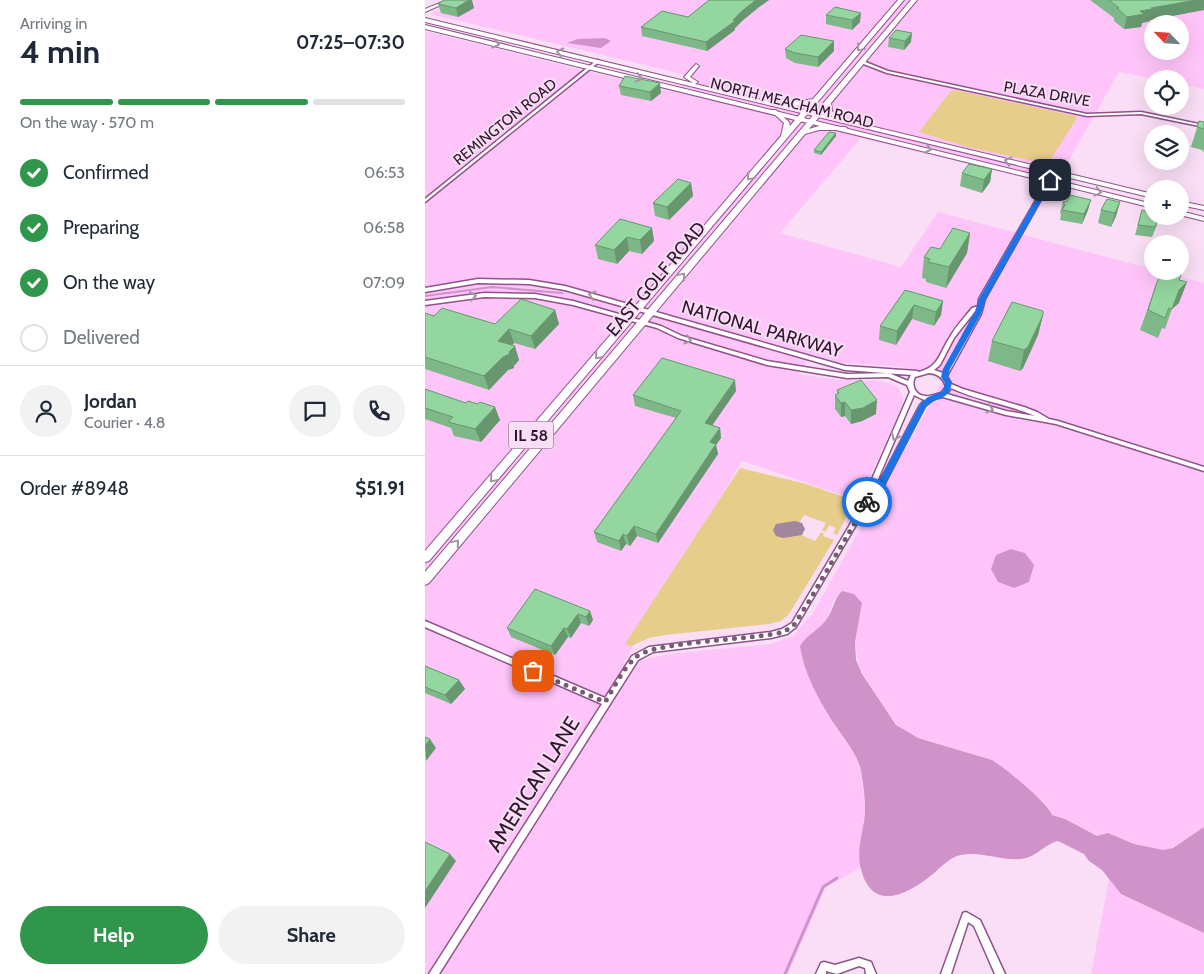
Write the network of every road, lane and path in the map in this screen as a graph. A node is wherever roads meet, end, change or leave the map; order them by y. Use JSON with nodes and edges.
{"nodes":[{"id":1,"x":437,"y":0,"type":"edge"},
{"id":2,"x":450,"y":0,"type":"edge"},
{"id":3,"x":901,"y":0,"type":"edge"},
{"id":4,"x":913,"y":0,"type":"edge"},
{"id":5,"x":425,"y":5,"type":"edge"},
{"id":6,"x":425,"y":11,"type":"edge"},
{"id":7,"x":425,"y":20,"type":"edge"},
{"id":8,"x":425,"y":27,"type":"edge"},
{"id":9,"x":483,"y":34,"type":"junction"},
{"id":10,"x":463,"y":36,"type":"junction"},
{"id":11,"x":598,"y":61,"type":"junction"},
{"id":12,"x":863,"y":62,"type":"junction"},
{"id":13,"x":591,"y":66,"type":"junction"},
{"id":14,"x":858,"y":68,"type":"junction"},
{"id":15,"x":887,"y":72,"type":"junction"},
{"id":16,"x":667,"y":77,"type":"junction"},
{"id":17,"x":734,"y":93,"type":"junction"},
{"id":18,"x":817,"y":100,"type":"junction"},
{"id":19,"x":775,"y":103,"type":"junction"},
{"id":20,"x":828,"y":103,"type":"junction"},
{"id":21,"x":774,"y":111,"type":"junction"},
{"id":22,"x":807,"y":111,"type":"junction"},
{"id":23,"x":819,"y":114,"type":"junction"},
{"id":24,"x":801,"y":118,"type":"junction"},
{"id":25,"x":836,"y":118,"type":"junction"},
{"id":26,"x":813,"y":121,"type":"junction"},
{"id":27,"x":1204,"y":126,"type":"edge"},
{"id":28,"x":845,"y":129,"type":"junction"},
{"id":29,"x":803,"y":133,"type":"junction"},
{"id":30,"x":782,"y":140,"type":"junction"},
{"id":31,"x":1050,"y":180,"type":"junction"},
{"id":32,"x":1144,"y":194,"type":"edge"},
{"id":33,"x":425,"y":201,"type":"edge"},
{"id":34,"x":1144,"y":204,"type":"edge"},
{"id":35,"x":1189,"y":204,"type":"edge"},
{"id":36,"x":1204,"y":208,"type":"edge"},
{"id":37,"x":1189,"y":215,"type":"edge"},
{"id":38,"x":1204,"y":219,"type":"edge"},
{"id":39,"x":425,"y":290,"type":"edge"},
{"id":40,"x":425,"y":303,"type":"edge"},
{"id":41,"x":979,"y":307,"type":"junction"},
{"id":42,"x":639,"y":309,"type":"junction"},
{"id":43,"x":651,"y":313,"type":"junction"},
{"id":44,"x":630,"y":319,"type":"junction"},
{"id":45,"x":643,"y":323,"type":"junction"},
{"id":46,"x":929,"y":371,"type":"junction"},
{"id":47,"x":917,"y":373,"type":"junction"},
{"id":48,"x":945,"y":377,"type":"junction"},
{"id":49,"x":909,"y":384,"type":"junction"},
{"id":50,"x":949,"y":385,"type":"junction"},
{"id":51,"x":913,"y":392,"type":"junction"},
{"id":52,"x":943,"y":395,"type":"junction"},
{"id":53,"x":931,"y":398,"type":"junction"},
{"id":54,"x":1047,"y":420,"type":"junction"},
{"id":55,"x":1204,"y":469,"type":"edge"},
{"id":56,"x":874,"y":489,"type":"junction"},
{"id":57,"x":425,"y":558,"type":"edge"},
{"id":58,"x":425,"y":580,"type":"edge"},
{"id":59,"x":425,"y":624,"type":"edge"},
{"id":60,"x":605,"y":702,"type":"junction"},
{"id":61,"x":838,"y":972,"type":"edge"},
{"id":62,"x":435,"y":974,"type":"edge"},
{"id":63,"x":821,"y":974,"type":"edge"},
{"id":64,"x":871,"y":974,"type":"edge"},
{"id":65,"x":946,"y":974,"type":"edge"},
{"id":66,"x":1000,"y":974,"type":"edge"}],
"edges":[{"from":1,"to":5,"type":"street"},
{"from":2,"to":6,"type":"street"},
{"from":3,"to":18,"type":"main road","name":"EAST GOLF ROAD","number":"IL 58","one_way":true},
{"from":4,"to":12,"type":"main road","name":"EAST GOLF ROAD","number":"IL 58"},
{"from":7,"to":9,"type":"main road","name":"NORTH MEACHAM ROAD"},
{"from":8,"to":10,"type":"main road","name":"NORTH MEACHAM ROAD"},
{"from":9,"to":10,"type":"main road"},
{"from":11,"to":9,"type":"main road","name":"NORTH MEACHAM ROAD","one_way":true},
{"from":10,"to":13,"type":"main road","name":"NORTH MEACHAM ROAD","one_way":true},
{"from":11,"to":13,"type":"street","name":"REMINGTON ROAD"},
{"from":11,"to":16,"type":"main road","name":"NORTH MEACHAM ROAD"},
{"from":12,"to":14,"type":"main road","name":"EAST GOLF ROAD","number":"IL 58"},
{"from":12,"to":15,"type":"street","name":"PLAZA DRIVE"},
{"from":13,"to":21,"type":"main road","name":"NORTH MEACHAM ROAD","one_way":true},
{"from":13,"to":33,"type":"street","name":"REMINGTON ROAD"},
{"from":14,"to":15,"type":"street","name":"PLAZA DRIVE"},
{"from":14,"to":20,"type":"main road","name":"EAST GOLF ROAD","number":"IL 58"},
{"from":15,"to":27,"type":"street","name":"PLAZA DRIVE"},
{"from":16,"to":17,"type":"main road","name":"NORTH MEACHAM ROAD"},
{"from":16,"to":17,"type":"main road"},
{"from":17,"to":19,"type":"main road","name":"NORTH MEACHAM ROAD"},
{"from":18,"to":19,"type":"main road"},
{"from":18,"to":22,"type":"main road","name":"EAST GOLF ROAD","number":"IL 58"},
{"from":19,"to":22,"type":"main road","name":"NORTH MEACHAM ROAD"},
{"from":20,"to":23,"type":"main road","name":"EAST GOLF ROAD","number":"IL 58"},
{"from":20,"to":25,"type":"main road"},
{"from":21,"to":24,"type":"main road","name":"NORTH MEACHAM ROAD"},
{"from":21,"to":30,"type":"main road"},
{"from":22,"to":23,"type":"main road","name":"NORTH MEACHAM ROAD"},
{"from":22,"to":24,"type":"main road","name":"EAST GOLF ROAD","number":"IL 58"},
{"from":23,"to":25,"type":"main road","name":"NORTH MEACHAM ROAD"},
{"from":23,"to":26,"type":"main road","name":"EAST GOLF ROAD","number":"IL 58"},
{"from":24,"to":26,"type":"main road","name":"NORTH MEACHAM ROAD"},
{"from":24,"to":30,"type":"main road","name":"EAST GOLF ROAD","number":"IL 58"},
{"from":32,"to":25,"type":"main road","name":"NORTH MEACHAM ROAD","one_way":true},
{"from":26,"to":28,"type":"main road","name":"NORTH MEACHAM ROAD"},
{"from":26,"to":29,"type":"main road","name":"EAST GOLF ROAD","number":"IL 58"},
{"from":28,"to":29,"type":"main road"},
{"from":28,"to":31,"type":"main road","name":"NORTH MEACHAM ROAD","one_way":true},
{"from":43,"to":29,"type":"main road","name":"EAST GOLF ROAD","number":"IL 58","one_way":true},
{"from":30,"to":42,"type":"main road","name":"EAST GOLF ROAD","number":"IL 58","one_way":true},
{"from":31,"to":34,"type":"main road","name":"NORTH MEACHAM ROAD","one_way":true},
{"from":31,"to":41,"type":"street"},
{"from":35,"to":36,"type":"main road"},
{"from":37,"to":38,"type":"main road"},
{"from":42,"to":39,"type":"street","name":"NATIONAL PARKWAY","one_way":true},
{"from":40,"to":44,"type":"street","name":"NATIONAL PARKWAY","one_way":true},
{"from":41,"to":46,"type":"street"},
{"from":41,"to":48,"type":"street"},
{"from":42,"to":43,"type":"street","name":"NATIONAL PARKWAY"},
{"from":42,"to":44,"type":"main road","name":"EAST GOLF ROAD","number":"IL 58"},
{"from":43,"to":45,"type":"main road","name":"EAST GOLF ROAD","number":"IL 58"},
{"from":43,"to":47,"type":"street","name":"NATIONAL PARKWAY"},
{"from":44,"to":45,"type":"street","name":"NATIONAL PARKWAY"},
{"from":44,"to":57,"type":"main road","name":"EAST GOLF ROAD","number":"IL 58","one_way":true},
{"from":45,"to":49,"type":"street","name":"NATIONAL PARKWAY","one_way":true},
{"from":58,"to":45,"type":"main road","name":"EAST GOLF ROAD","number":"IL 58","one_way":true},
{"from":46,"to":47,"type":"street"},
{"from":46,"to":48,"type":"street"},
{"from":47,"to":49,"type":"street"},
{"from":48,"to":50,"type":"street"},
{"from":49,"to":51,"type":"street"},
{"from":50,"to":52,"type":"street"},
{"from":50,"to":54,"type":"street"},
{"from":51,"to":53,"type":"street"},
{"from":51,"to":56,"type":"street","name":"AMERICAN LANE","one_way":true},
{"from":52,"to":53,"type":"street"},
{"from":52,"to":54,"type":"street","one_way":true},
{"from":53,"to":56,"type":"street","name":"AMERICAN LANE"},
{"from":54,"to":55,"type":"street"},
{"from":56,"to":60,"type":"street","name":"AMERICAN LANE"},
{"from":59,"to":60,"type":"street"},
{"from":60,"to":62,"type":"street","name":"AMERICAN LANE"},
{"from":61,"to":63,"type":"street"},
{"from":61,"to":64,"type":"street"},
{"from":65,"to":66,"type":"street"}]}
